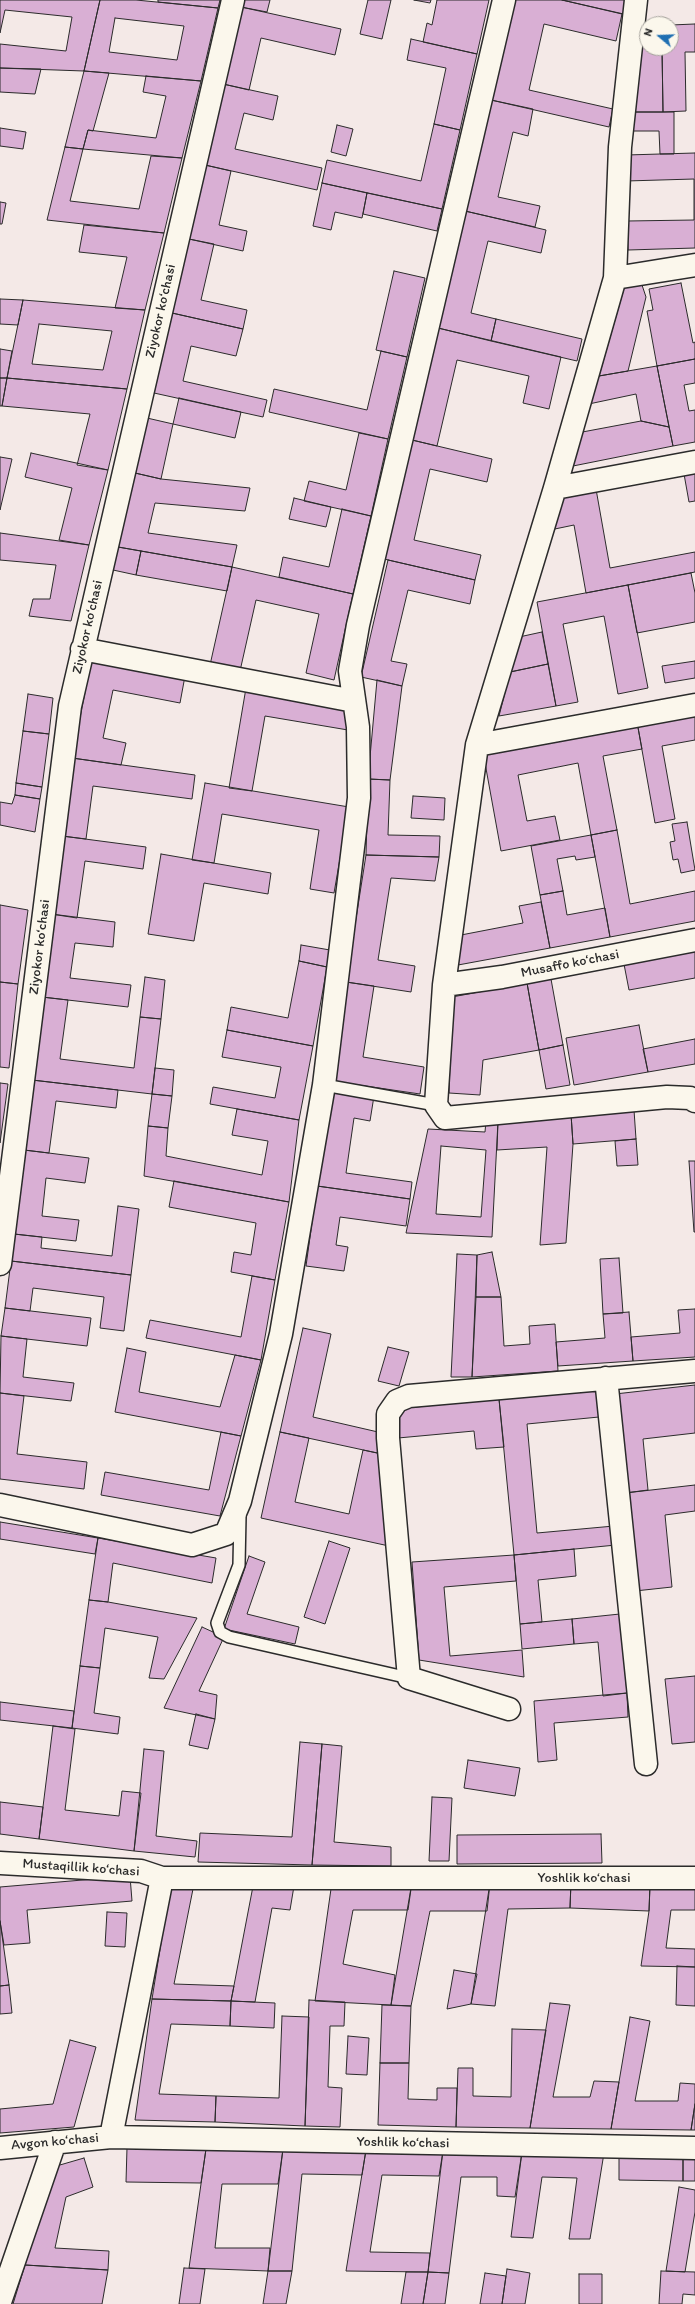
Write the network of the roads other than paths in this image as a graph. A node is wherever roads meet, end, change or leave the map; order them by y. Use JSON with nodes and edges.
{"nodes":[{"id":1,"x":233,"y":0,"type":"edge"},
{"id":2,"x":504,"y":0,"type":"edge"},
{"id":3,"x":636,"y":0,"type":"edge"},
{"id":4,"x":695,"y":265,"type":"edge"},
{"id":5,"x":615,"y":278,"type":"junction"},
{"id":6,"x":695,"y":462,"type":"edge"},
{"id":7,"x":555,"y":488,"type":"junction"},
{"id":8,"x":82,"y":649,"type":"junction"},
{"id":9,"x":354,"y":701,"type":"junction"},
{"id":10,"x":695,"y":705,"type":"edge"},
{"id":11,"x":477,"y":745,"type":"junction"},
{"id":12,"x":695,"y":940,"type":"edge"},
{"id":13,"x":444,"y":985,"type":"junction"},
{"id":14,"x":324,"y":1085,"type":"junction"},
{"id":15,"x":695,"y":1101,"type":"edge"},
{"id":16,"x":436,"y":1105,"type":"junction"},
{"id":17,"x":0,"y":1264,"type":"edge"},
{"id":18,"x":695,"y":1371,"type":"edge"},
{"id":19,"x":606,"y":1378,"type":"junction"},
{"id":20,"x":240,"y":1501,"type":"junction"},
{"id":21,"x":0,"y":1506,"type":"edge"},
{"id":22,"x":409,"y":1678,"type":"junction"},
{"id":23,"x":510,"y":1709,"type":"dead end"},
{"id":24,"x":646,"y":1764,"type":"dead end"},
{"id":25,"x":0,"y":1863,"type":"edge"},
{"id":26,"x":162,"y":1878,"type":"junction"},
{"id":27,"x":695,"y":1878,"type":"edge"},
{"id":28,"x":111,"y":2137,"type":"junction"},
{"id":29,"x":56,"y":2142,"type":"junction"},
{"id":30,"x":0,"y":2148,"type":"edge"},
{"id":31,"x":695,"y":2148,"type":"edge"},
{"id":32,"x":0,"y":2302,"type":"edge"}],
"edges":[{"from":1,"to":8,"type":"street","name":"Ziyokor koʻchasi"},
{"from":2,"to":9,"type":"street"},
{"from":3,"to":5,"type":"street"},
{"from":4,"to":5,"type":"street"},
{"from":5,"to":7,"type":"street"},
{"from":6,"to":7,"type":"street"},
{"from":7,"to":11,"type":"street"},
{"from":8,"to":9,"type":"street"},
{"from":8,"to":17,"type":"street","name":"Ziyokor koʻchasi"},
{"from":9,"to":14,"type":"street"},
{"from":10,"to":11,"type":"street"},
{"from":11,"to":13,"type":"street"},
{"from":12,"to":13,"type":"street","name":"Musaffo koʻchasi"},
{"from":13,"to":16,"type":"street"},
{"from":14,"to":16,"type":"lane"},
{"from":14,"to":20,"type":"street"},
{"from":15,"to":16,"type":"street"},
{"from":18,"to":19,"type":"street"},
{"from":19,"to":22,"type":"street"},
{"from":19,"to":24,"type":"street"},
{"from":20,"to":21,"type":"street"},
{"from":20,"to":22,"type":"lane"},
{"from":22,"to":23,"type":"street"},
{"from":25,"to":26,"type":"street","name":"Mustaqillik koʻchasi"},
{"from":26,"to":27,"type":"street","name":"Yoshlik koʻchasi"},
{"from":26,"to":28,"type":"street"},
{"from":28,"to":29,"type":"street","name":"Avgon koʻchasi"},
{"from":28,"to":31,"type":"street","name":"Yoshlik koʻchasi"},
{"from":29,"to":30,"type":"street","name":"Avgon koʻchasi"},
{"from":29,"to":32,"type":"street"}]}
